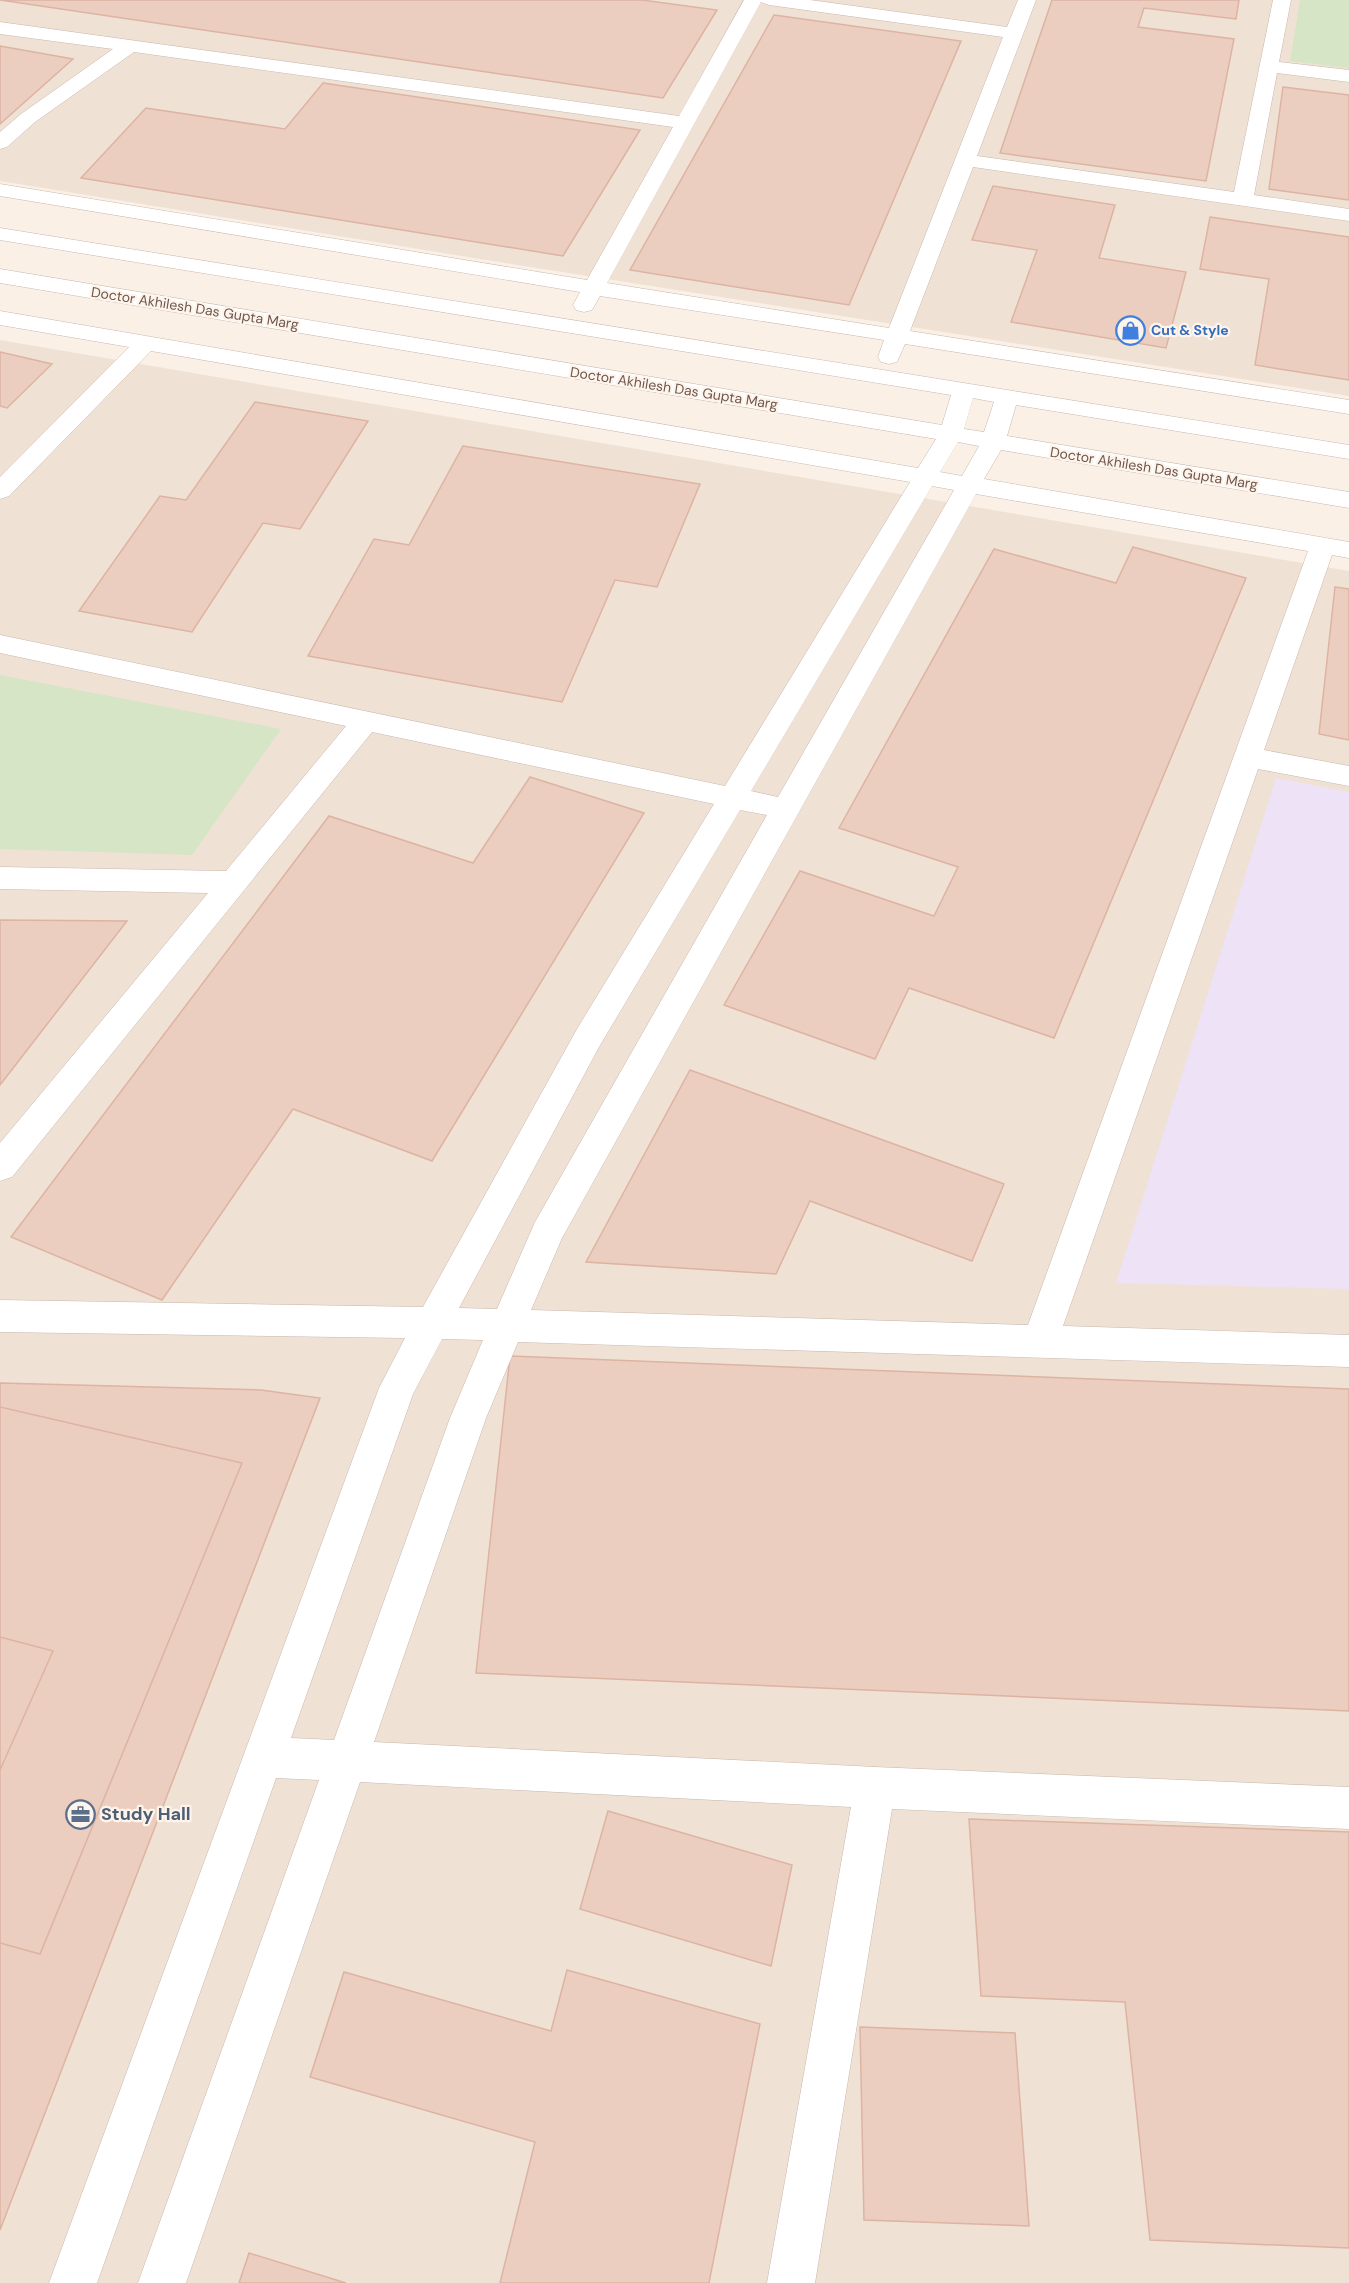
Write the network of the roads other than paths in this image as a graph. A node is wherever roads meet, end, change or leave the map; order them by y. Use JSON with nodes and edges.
{"nodes":[{"id":1,"x":753,"y":0,"type":"edge"},
{"id":2,"x":769,"y":0,"type":"edge"},
{"id":3,"x":1027,"y":0,"type":"edge"},
{"id":4,"x":1282,"y":0,"type":"edge"},
{"id":5,"x":0,"y":28,"type":"edge"},
{"id":6,"x":1014,"y":33,"type":"junction"},
{"id":7,"x":129,"y":47,"type":"junction"},
{"id":8,"x":1268,"y":66,"type":"junction"},
{"id":9,"x":1349,"y":76,"type":"edge"},
{"id":10,"x":685,"y":123,"type":"junction"},
{"id":11,"x":0,"y":143,"type":"edge"},
{"id":12,"x":965,"y":160,"type":"junction"},
{"id":13,"x":0,"y":190,"type":"edge"},
{"id":14,"x":1243,"y":200,"type":"junction"},
{"id":15,"x":1349,"y":215,"type":"edge"},
{"id":16,"x":0,"y":234,"type":"edge"},
{"id":17,"x":0,"y":276,"type":"edge"},
{"id":18,"x":594,"y":288,"type":"junction"},
{"id":19,"x":0,"y":318,"type":"edge"},
{"id":20,"x":571,"y":327,"type":"junction"},
{"id":21,"x":897,"y":336,"type":"junction"},
{"id":22,"x":147,"y":342,"type":"junction"},
{"id":23,"x":881,"y":378,"type":"junction"},
{"id":24,"x":964,"y":391,"type":"junction"},
{"id":25,"x":1007,"y":398,"type":"junction"},
{"id":26,"x":1349,"y":407,"type":"edge"},
{"id":27,"x":951,"y":434,"type":"junction"},
{"id":28,"x":993,"y":442,"type":"junction"},
{"id":29,"x":1349,"y":452,"type":"edge"},
{"id":30,"x":926,"y":476,"type":"junction"},
{"id":31,"x":970,"y":483,"type":"junction"},
{"id":32,"x":0,"y":491,"type":"edge"},
{"id":33,"x":1349,"y":500,"type":"edge"},
{"id":34,"x":1336,"y":548,"type":"edge"},
{"id":35,"x":0,"y":644,"type":"edge"},
{"id":36,"x":365,"y":722,"type":"junction"},
{"id":37,"x":1248,"y":757,"type":"junction"},
{"id":38,"x":1349,"y":776,"type":"edge"},
{"id":39,"x":733,"y":798,"type":"junction"},
{"id":40,"x":786,"y":809,"type":"junction"},
{"id":41,"x":0,"y":878,"type":"edge"},
{"id":42,"x":232,"y":882,"type":"junction"},
{"id":43,"x":0,"y":1167,"type":"edge"},
{"id":44,"x":0,"y":1316,"type":"edge"},
{"id":45,"x":433,"y":1323,"type":"junction"},
{"id":46,"x":508,"y":1326,"type":"junction"},
{"id":47,"x":1040,"y":1341,"type":"junction"},
{"id":48,"x":1349,"y":1351,"type":"edge"},
{"id":49,"x":263,"y":1757,"type":"junction"},
{"id":50,"x":346,"y":1761,"type":"junction"},
{"id":51,"x":875,"y":1788,"type":"junction"},
{"id":52,"x":1349,"y":1808,"type":"edge"},
{"id":53,"x":73,"y":2283,"type":"edge"},
{"id":54,"x":162,"y":2283,"type":"edge"},
{"id":55,"x":792,"y":2283,"type":"edge"}],
"edges":[{"from":1,"to":10,"type":"street"},
{"from":2,"to":6,"type":"street"},
{"from":3,"to":6,"type":"street"},
{"from":4,"to":8,"type":"street"},
{"from":5,"to":7,"type":"street"},
{"from":6,"to":12,"type":"street"},
{"from":7,"to":10,"type":"street"},
{"from":7,"to":11,"type":"street"},
{"from":8,"to":9,"type":"street"},
{"from":8,"to":14,"type":"street"},
{"from":10,"to":18,"type":"street"},
{"from":12,"to":14,"type":"street"},
{"from":12,"to":21,"type":"street"},
{"from":13,"to":18,"type":"street"},
{"from":14,"to":15,"type":"street"},
{"from":16,"to":20,"type":"street"},
{"from":17,"to":27,"type":"street","name":"Doctor Akhilesh Das Gupta Marg"},
{"from":18,"to":20,"type":"street"},
{"from":18,"to":21,"type":"street"},
{"from":19,"to":22,"type":"street"},
{"from":20,"to":23,"type":"street"},
{"from":21,"to":23,"type":"street"},
{"from":21,"to":26,"type":"street"},
{"from":22,"to":30,"type":"street"},
{"from":22,"to":32,"type":"street"},
{"from":23,"to":24,"type":"street"},
{"from":24,"to":25,"type":"street"},
{"from":24,"to":27,"type":"street"},
{"from":25,"to":28,"type":"street"},
{"from":25,"to":29,"type":"street"},
{"from":27,"to":28,"type":"street","name":"Doctor Akhilesh Das Gupta Marg"},
{"from":27,"to":30,"type":"street"},
{"from":28,"to":31,"type":"street"},
{"from":28,"to":33,"type":"street","name":"Doctor Akhilesh Das Gupta Marg"},
{"from":30,"to":31,"type":"street"},
{"from":30,"to":39,"type":"street"},
{"from":31,"to":34,"type":"street"},
{"from":31,"to":40,"type":"street"},
{"from":34,"to":37,"type":"street"},
{"from":35,"to":36,"type":"street"},
{"from":36,"to":39,"type":"street"},
{"from":36,"to":42,"type":"street"},
{"from":37,"to":38,"type":"street"},
{"from":37,"to":47,"type":"street"},
{"from":39,"to":40,"type":"street"},
{"from":39,"to":45,"type":"street"},
{"from":40,"to":46,"type":"street"},
{"from":41,"to":42,"type":"street"},
{"from":42,"to":43,"type":"street"},
{"from":44,"to":45,"type":"street"},
{"from":45,"to":46,"type":"street"},
{"from":45,"to":49,"type":"street"},
{"from":46,"to":47,"type":"street"},
{"from":46,"to":50,"type":"street"},
{"from":47,"to":48,"type":"street"},
{"from":49,"to":50,"type":"street"},
{"from":49,"to":53,"type":"street"},
{"from":50,"to":51,"type":"street"},
{"from":50,"to":54,"type":"street"},
{"from":51,"to":52,"type":"street"},
{"from":51,"to":55,"type":"street"}]}
